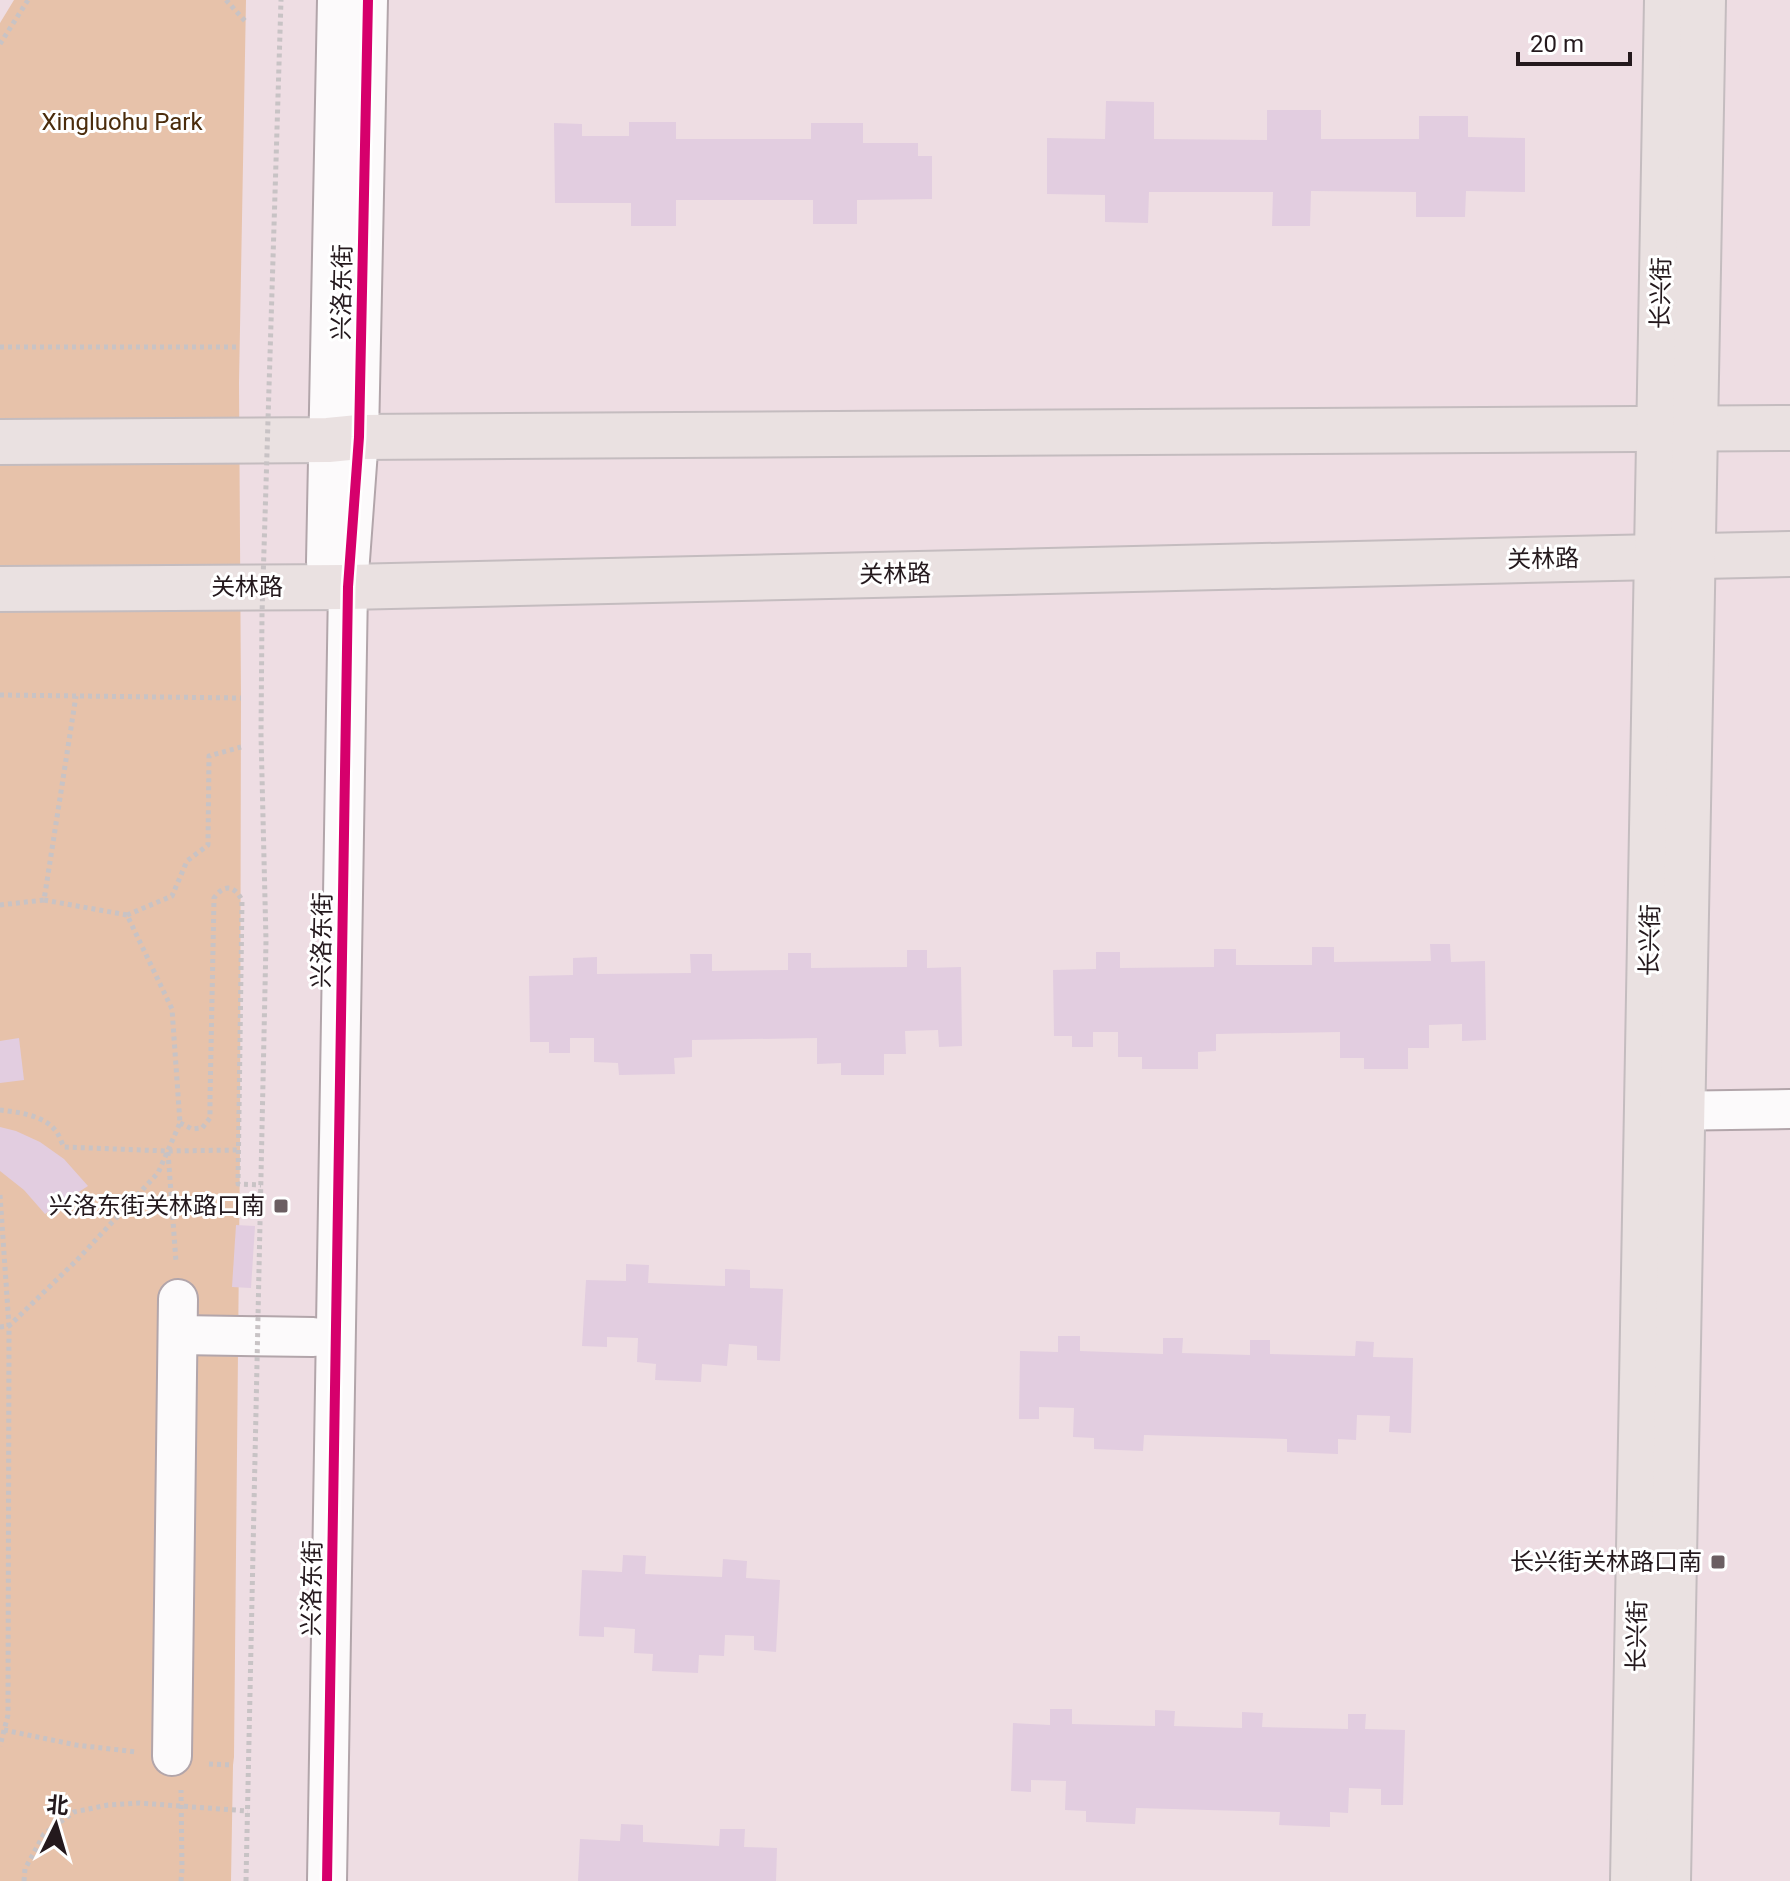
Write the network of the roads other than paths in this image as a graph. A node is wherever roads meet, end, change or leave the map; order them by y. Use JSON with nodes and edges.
{"nodes":[{"id":1,"x":337,"y":0,"type":"edge"},
{"id":2,"x":368,"y":0,"type":"edge"},
{"id":3,"x":1667,"y":0,"type":"edge"},
{"id":4,"x":1703,"y":0,"type":"edge"},
{"id":5,"x":1790,"y":428,"type":"edge"},
{"id":6,"x":1676,"y":430,"type":"junction"},
{"id":7,"x":343,"y":439,"type":"junction"},
{"id":8,"x":0,"y":442,"type":"edge"},
{"id":9,"x":1790,"y":554,"type":"edge"},
{"id":10,"x":1676,"y":556,"type":"junction"},
{"id":11,"x":337,"y":586,"type":"junction"},
{"id":12,"x":0,"y":589,"type":"edge"},
{"id":13,"x":1790,"y":1109,"type":"edge"},
{"id":14,"x":1674,"y":1110,"type":"junction"},
{"id":15,"x":313,"y":1337,"type":"junction"},
{"id":16,"x":172,"y":1756,"type":"road end"},
{"id":17,"x":304,"y":1881,"type":"edge"},
{"id":18,"x":327,"y":1881,"type":"edge"},
{"id":19,"x":1633,"y":1881,"type":"edge"},
{"id":20,"x":1668,"y":1881,"type":"edge"}],
"edges":[{"from":1,"to":7,"type":"street","name":"兴洛东街"},
{"from":2,"to":7,"type":"street","name":"兴洛东街"},
{"from":3,"to":6,"type":"main road","name":"长兴街"},
{"from":4,"to":6,"type":"main road","name":"长兴街"},
{"from":5,"to":6,"type":"main road"},
{"from":6,"to":7,"type":"main road"},
{"from":6,"to":10,"type":"main road","name":"长兴街"},
{"from":7,"to":8,"type":"main road"},
{"from":7,"to":11,"type":"street","name":"兴洛东街"},
{"from":9,"to":10,"type":"main road","name":"关林路"},
{"from":10,"to":11,"type":"main road","name":"关林路"},
{"from":10,"to":14,"type":"main road","name":"长兴街"},
{"from":10,"to":19,"type":"main road","name":"长兴街"},
{"from":11,"to":12,"type":"main road","name":"关林路"},
{"from":11,"to":15,"type":"street","name":"兴洛东街"},
{"from":11,"to":18,"type":"street","name":"兴洛东街"},
{"from":13,"to":14,"type":"street"},
{"from":14,"to":20,"type":"main road","name":"长兴街"},
{"from":15,"to":16,"type":"street"},
{"from":15,"to":17,"type":"street","name":"兴洛东街"}]}
